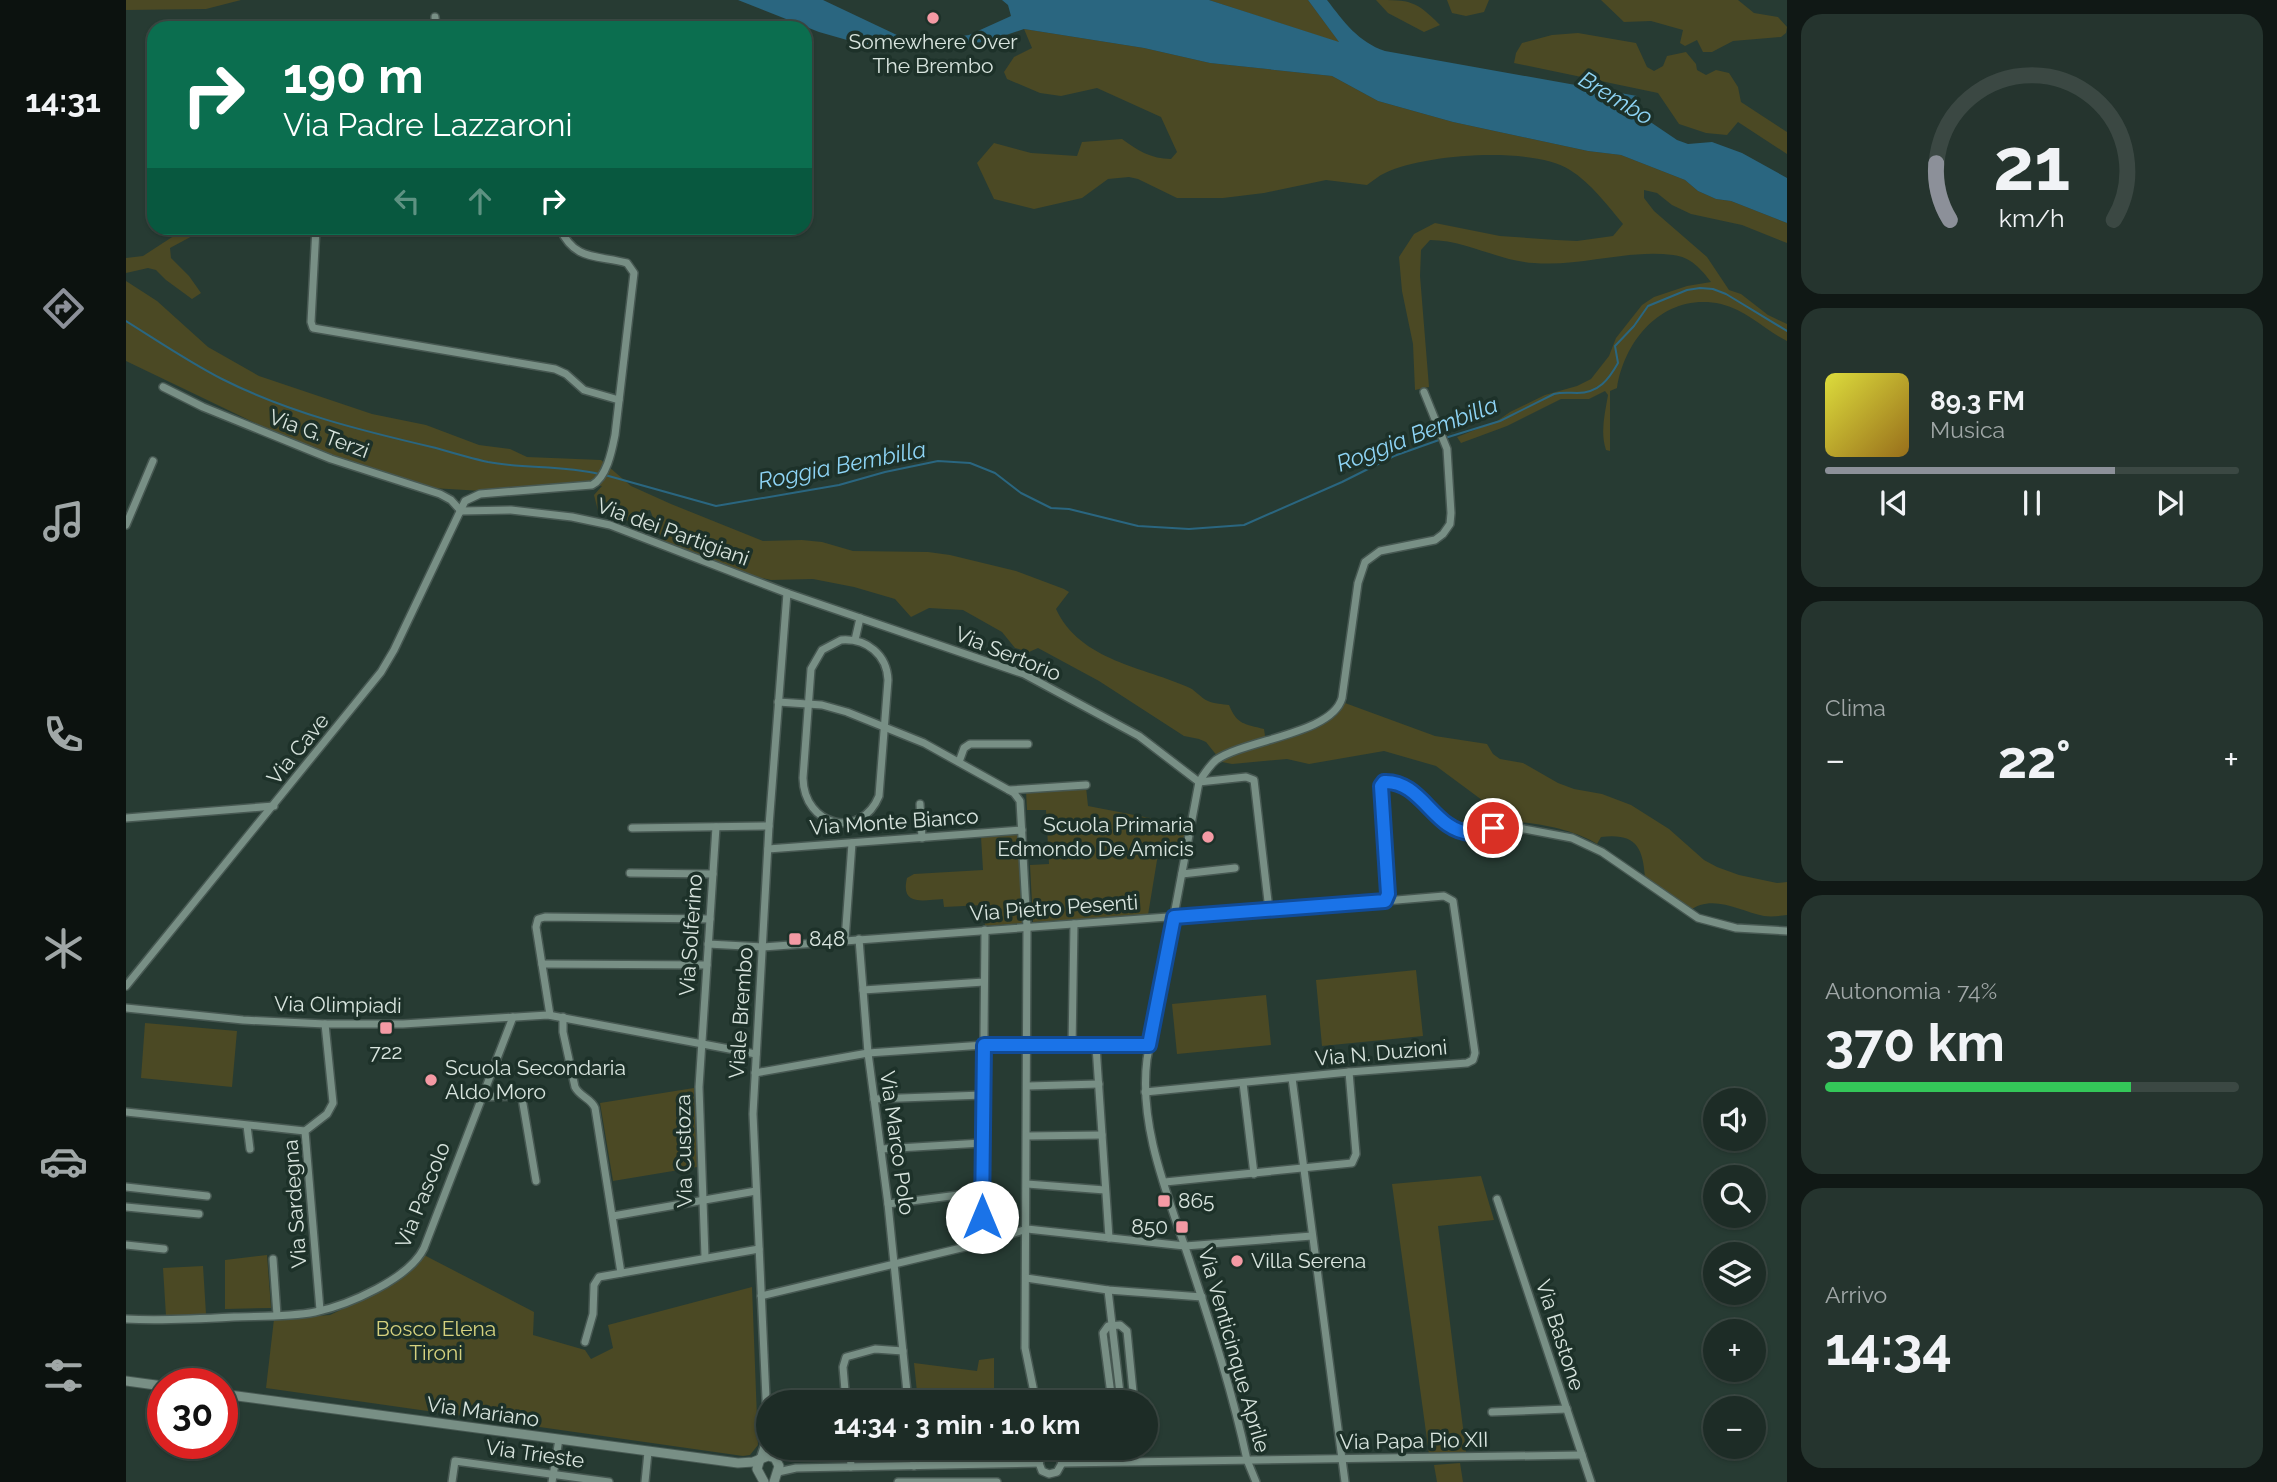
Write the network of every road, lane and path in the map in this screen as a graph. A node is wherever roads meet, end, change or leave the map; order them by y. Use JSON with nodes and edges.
{"nodes":[{"id":1,"x":435,"y":17,"type":"dead end"},
{"id":2,"x":435,"y":21,"type":"edge"},
{"id":3,"x":316,"y":235,"type":"edge"},
{"id":4,"x":564,"y":235,"type":"edge"},
{"id":5,"x":163,"y":387,"type":"dead end"},
{"id":6,"x":1424,"y":392,"type":"dead end"},
{"id":7,"x":619,"y":400,"type":"junction"},
{"id":8,"x":153,"y":461,"type":"dead end"},
{"id":9,"x":461,"y":512,"type":"junction"},
{"id":10,"x":126,"y":525,"type":"edge"},
{"id":11,"x":787,"y":593,"type":"junction"},
{"id":12,"x":860,"y":618,"type":"junction"},
{"id":13,"x":855,"y":640,"type":"junction"},
{"id":14,"x":778,"y":702,"type":"junction"},
{"id":15,"x":808,"y":704,"type":"junction"},
{"id":16,"x":885,"y":727,"type":"junction"},
{"id":17,"x":1027,"y":744,"type":"dead end"},
{"id":18,"x":959,"y":762,"type":"junction"},
{"id":19,"x":1199,"y":782,"type":"junction"},
{"id":20,"x":1086,"y":785,"type":"dead end"},
{"id":21,"x":1008,"y":790,"type":"junction"},
{"id":22,"x":920,"y":804,"type":"dead end"},
{"id":23,"x":274,"y":806,"type":"junction"},
{"id":24,"x":126,"y":818,"type":"edge"},
{"id":25,"x":716,"y":827,"type":"junction"},
{"id":26,"x":769,"y":827,"type":"junction"},
{"id":27,"x":632,"y":828,"type":"dead end"},
{"id":28,"x":1022,"y":830,"type":"junction"},
{"id":29,"x":922,"y":838,"type":"junction"},
{"id":30,"x":852,"y":843,"type":"junction"},
{"id":31,"x":768,"y":849,"type":"junction"},
{"id":32,"x":1235,"y":868,"type":"dead end"},
{"id":33,"x":630,"y":873,"type":"dead end"},
{"id":34,"x":713,"y":874,"type":"junction"},
{"id":35,"x":1182,"y":874,"type":"junction"},
{"id":36,"x":1386,"y":900,"type":"junction"},
{"id":37,"x":1269,"y":910,"type":"junction"},
{"id":38,"x":1174,"y":917,"type":"junction"},
{"id":39,"x":710,"y":919,"type":"junction"},
{"id":40,"x":1074,"y":924,"type":"junction"},
{"id":41,"x":1027,"y":927,"type":"junction"},
{"id":42,"x":985,"y":930,"type":"junction"},
{"id":43,"x":1787,"y":931,"type":"edge"},
{"id":44,"x":859,"y":939,"type":"junction"},
{"id":45,"x":845,"y":940,"type":"junction"},
{"id":46,"x":708,"y":944,"type":"junction"},
{"id":47,"x":764,"y":947,"type":"junction"},
{"id":48,"x":542,"y":964,"type":"junction"},
{"id":49,"x":707,"y":965,"type":"junction"},
{"id":50,"x":984,"y":982,"type":"junction"},
{"id":51,"x":126,"y":985,"type":"edge"},
{"id":52,"x":863,"y":990,"type":"junction"},
{"id":53,"x":126,"y":1008,"type":"edge"},
{"id":54,"x":550,"y":1015,"type":"junction"},
{"id":55,"x":513,"y":1017,"type":"junction"},
{"id":56,"x":563,"y":1017,"type":"junction"},
{"id":57,"x":326,"y":1024,"type":"junction"},
{"id":58,"x":702,"y":1044,"type":"junction"},
{"id":59,"x":984,"y":1045,"type":"junction"},
{"id":60,"x":1149,"y":1045,"type":"junction"},
{"id":61,"x":1028,"y":1046,"type":"junction"},
{"id":62,"x":1096,"y":1046,"type":"junction"},
{"id":63,"x":1072,"y":1047,"type":"junction"},
{"id":64,"x":868,"y":1053,"type":"junction"},
{"id":65,"x":756,"y":1054,"type":"junction"},
{"id":66,"x":1473,"y":1060,"type":"joint"},
{"id":67,"x":1349,"y":1072,"type":"junction"},
{"id":68,"x":755,"y":1073,"type":"junction"},
{"id":69,"x":1292,"y":1078,"type":"junction"},
{"id":70,"x":1243,"y":1083,"type":"junction"},
{"id":71,"x":1098,"y":1084,"type":"junction"},
{"id":72,"x":1028,"y":1086,"type":"junction"},
{"id":73,"x":1145,"y":1092,"type":"junction"},
{"id":74,"x":983,"y":1095,"type":"junction"},
{"id":75,"x":482,"y":1097,"type":"junction"},
{"id":76,"x":874,"y":1099,"type":"junction"},
{"id":77,"x":126,"y":1112,"type":"edge"},
{"id":78,"x":247,"y":1126,"type":"junction"},
{"id":79,"x":305,"y":1131,"type":"junction"},
{"id":80,"x":1102,"y":1135,"type":"junction"},
{"id":81,"x":1028,"y":1136,"type":"junction"},
{"id":82,"x":982,"y":1143,"type":"junction"},
{"id":83,"x":250,"y":1149,"type":"dead end"},
{"id":84,"x":881,"y":1149,"type":"junction"},
{"id":85,"x":1304,"y":1169,"type":"junction"},
{"id":86,"x":1254,"y":1174,"type":"junction"},
{"id":87,"x":536,"y":1181,"type":"dead end"},
{"id":88,"x":1165,"y":1182,"type":"junction"},
{"id":89,"x":1027,"y":1184,"type":"junction"},
{"id":90,"x":126,"y":1187,"type":"edge"},
{"id":91,"x":1105,"y":1189,"type":"junction"},
{"id":92,"x":756,"y":1191,"type":"junction"},
{"id":93,"x":982,"y":1192,"type":"junction"},
{"id":94,"x":207,"y":1196,"type":"dead end"},
{"id":95,"x":1497,"y":1199,"type":"dead end"},
{"id":96,"x":702,"y":1200,"type":"junction"},
{"id":97,"x":888,"y":1204,"type":"junction"},
{"id":98,"x":126,"y":1207,"type":"edge"},
{"id":99,"x":199,"y":1214,"type":"dead end"},
{"id":100,"x":613,"y":1216,"type":"junction"},
{"id":101,"x":1027,"y":1229,"type":"junction"},
{"id":102,"x":1312,"y":1236,"type":"junction"},
{"id":103,"x":1109,"y":1238,"type":"junction"},
{"id":104,"x":982,"y":1243,"type":"junction"},
{"id":105,"x":126,"y":1245,"type":"edge"},
{"id":106,"x":1185,"y":1246,"type":"junction"},
{"id":107,"x":164,"y":1249,"type":"dead end"},
{"id":108,"x":759,"y":1249,"type":"junction"},
{"id":109,"x":705,"y":1257,"type":"junction"},
{"id":110,"x":273,"y":1259,"type":"dead end"},
{"id":111,"x":895,"y":1265,"type":"junction"},
{"id":112,"x":621,"y":1273,"type":"junction"},
{"id":113,"x":1026,"y":1278,"type":"junction"},
{"id":114,"x":1108,"y":1290,"type":"junction"},
{"id":115,"x":761,"y":1296,"type":"junction"},
{"id":116,"x":1202,"y":1297,"type":"junction"},
{"id":117,"x":320,"y":1310,"type":"junction"},
{"id":118,"x":277,"y":1315,"type":"junction"},
{"id":119,"x":126,"y":1319,"type":"edge"},
{"id":120,"x":1112,"y":1326,"type":"junction"},
{"id":121,"x":585,"y":1342,"type":"dead end"},
{"id":122,"x":903,"y":1350,"type":"junction"},
{"id":123,"x":126,"y":1381,"type":"edge"},
{"id":124,"x":147,"y":1384,"type":"edge"},
{"id":125,"x":765,"y":1390,"type":"edge"},
{"id":126,"x":845,"y":1390,"type":"edge"},
{"id":127,"x":907,"y":1390,"type":"edge"},
{"id":128,"x":1033,"y":1390,"type":"edge"},
{"id":129,"x":1110,"y":1390,"type":"edge"},
{"id":130,"x":1120,"y":1390,"type":"edge"},
{"id":131,"x":1133,"y":1390,"type":"edge"},
{"id":132,"x":238,"y":1396,"type":"edge"},
{"id":133,"x":1567,"y":1409,"type":"junction"},
{"id":134,"x":1492,"y":1412,"type":"dead end"},
{"id":135,"x":559,"y":1439,"type":"junction"},
{"id":136,"x":649,"y":1452,"type":"junction"},
{"id":137,"x":1582,"y":1455,"type":"junction"},
{"id":138,"x":756,"y":1460,"type":"edge"},
{"id":139,"x":760,"y":1460,"type":"edge"},
{"id":140,"x":782,"y":1460,"type":"edge"},
{"id":141,"x":851,"y":1460,"type":"edge"},
{"id":142,"x":914,"y":1460,"type":"edge"},
{"id":143,"x":1040,"y":1460,"type":"joint"},
{"id":144,"x":1061,"y":1460,"type":"edge"},
{"id":145,"x":1247,"y":1460,"type":"junction"},
{"id":146,"x":1342,"y":1460,"type":"junction"},
{"id":147,"x":738,"y":1463,"type":"junction"},
{"id":148,"x":1062,"y":1463,"type":"junction"},
{"id":149,"x":915,"y":1466,"type":"junction"},
{"id":150,"x":851,"y":1467,"type":"junction"},
{"id":151,"x":796,"y":1468,"type":"junction"},
{"id":152,"x":1056,"y":1472,"type":"junction"},
{"id":153,"x":1046,"y":1473,"type":"junction"},
{"id":154,"x":776,"y":1476,"type":"edge"},
{"id":155,"x":761,"y":1477,"type":"edge"},
{"id":156,"x":552,"y":1478,"type":"edge"},
{"id":157,"x":452,"y":1482,"type":"edge"},
{"id":158,"x":609,"y":1482,"type":"edge"},
{"id":159,"x":645,"y":1482,"type":"edge"},
{"id":160,"x":898,"y":1482,"type":"edge"},
{"id":161,"x":997,"y":1482,"type":"edge"},
{"id":162,"x":1052,"y":1482,"type":"edge"},
{"id":163,"x":1256,"y":1482,"type":"edge"},
{"id":164,"x":1345,"y":1482,"type":"edge"},
{"id":165,"x":1591,"y":1482,"type":"edge"}],
"edges":[{"from":1,"to":2,"type":"street"},
{"from":3,"to":7,"type":"street"},
{"from":4,"to":7,"type":"street"},
{"from":5,"to":9,"type":"street","name":"Via G. Terzi"},
{"from":6,"to":19,"type":"street"},
{"from":7,"to":9,"type":"street"},
{"from":8,"to":10,"type":"street"},
{"from":9,"to":11,"type":"street","name":"Via dei Partigiani"},
{"from":9,"to":23,"type":"street","name":"Via Cave"},
{"from":11,"to":12,"type":"street","name":"Via Sertorio"},
{"from":11,"to":14,"type":"street","name":"Viale Brembo"},
{"from":12,"to":13,"type":"street"},
{"from":12,"to":19,"type":"street","name":"Via Sertorio"},
{"from":13,"to":15,"type":"street"},
{"from":13,"to":16,"type":"street"},
{"from":14,"to":15,"type":"street"},
{"from":14,"to":26,"type":"street","name":"Viale Brembo"},
{"from":15,"to":16,"type":"street"},
{"from":15,"to":16,"type":"street"},
{"from":16,"to":18,"type":"street"},
{"from":17,"to":18,"type":"street"},
{"from":18,"to":21,"type":"street"},
{"from":19,"to":35,"type":"street","name":"Via Venticinque Aprile"},
{"from":19,"to":37,"type":"street"},
{"from":20,"to":21,"type":"street"},
{"from":21,"to":28,"type":"street"},
{"from":22,"to":29,"type":"street"},
{"from":23,"to":24,"type":"street"},
{"from":23,"to":51,"type":"street","name":"Via Cave"},
{"from":25,"to":26,"type":"street"},
{"from":25,"to":27,"type":"street"},
{"from":25,"to":34,"type":"street","name":"Via Solferino"},
{"from":26,"to":31,"type":"street","name":"Viale Brembo"},
{"from":28,"to":29,"type":"street","name":"Via Monte Bianco"},
{"from":28,"to":41,"type":"street"},
{"from":29,"to":30,"type":"street","name":"Via Monte Bianco"},
{"from":30,"to":31,"type":"street","name":"Via Monte Bianco"},
{"from":30,"to":45,"type":"street"},
{"from":31,"to":47,"type":"street","name":"Viale Brembo"},
{"from":32,"to":35,"type":"street"},
{"from":33,"to":34,"type":"street"},
{"from":34,"to":39,"type":"street","name":"Via Solferino"},
{"from":35,"to":38,"type":"street","name":"Via Venticinque Aprile"},
{"from":36,"to":37,"type":"street","name":"Via Pietro Pesenti"},
{"from":36,"to":43,"type":"street"},
{"from":36,"to":66,"type":"street","name":"Via Pietro Pesenti"},
{"from":37,"to":38,"type":"street","name":"Via Pietro Pesenti"},
{"from":38,"to":40,"type":"street","name":"Via Pietro Pesenti"},
{"from":38,"to":60,"type":"street","name":"Via Venticinque Aprile"},
{"from":39,"to":46,"type":"street","name":"Via Solferino"},
{"from":39,"to":48,"type":"street"},
{"from":40,"to":41,"type":"street","name":"Via Pietro Pesenti"},
{"from":40,"to":63,"type":"street"},
{"from":41,"to":42,"type":"street","name":"Via Pietro Pesenti"},
{"from":41,"to":61,"type":"street"},
{"from":42,"to":44,"type":"street","name":"Via Pietro Pesenti"},
{"from":42,"to":50,"type":"street"},
{"from":44,"to":45,"type":"street","name":"Via Pietro Pesenti"},
{"from":44,"to":52,"type":"street","name":"Via Marco Polo"},
{"from":45,"to":47,"type":"street","name":"Via Pietro Pesenti"},
{"from":46,"to":47,"type":"street","name":"Via Pietro Pesenti"},
{"from":46,"to":49,"type":"street","name":"Via Solferino"},
{"from":47,"to":65,"type":"street","name":"Viale Brembo"},
{"from":48,"to":49,"type":"street"},
{"from":48,"to":54,"type":"street"},
{"from":49,"to":58,"type":"street","name":"Via Solferino"},
{"from":50,"to":52,"type":"street"},
{"from":50,"to":59,"type":"street"},
{"from":52,"to":64,"type":"street","name":"Via Marco Polo"},
{"from":53,"to":57,"type":"street","name":"Via Olimpiadi"},
{"from":54,"to":55,"type":"street","name":"Via Olimpiadi"},
{"from":54,"to":56,"type":"street","name":"Via Olimpiadi"},
{"from":55,"to":57,"type":"street","name":"Via Olimpiadi"},
{"from":55,"to":75,"type":"street","name":"Via Pascolo"},
{"from":56,"to":58,"type":"street","name":"Via Olimpiadi"},
{"from":56,"to":100,"type":"street"},
{"from":57,"to":79,"type":"street","name":"Via Sardegna"},
{"from":58,"to":65,"type":"street","name":"Via Olimpiadi"},
{"from":58,"to":96,"type":"street","name":"Via Custoza"},
{"from":59,"to":61,"type":"street"},
{"from":59,"to":64,"type":"street"},
{"from":59,"to":74,"type":"street"},
{"from":60,"to":62,"type":"street"},
{"from":60,"to":73,"type":"street","name":"Via Venticinque Aprile"},
{"from":61,"to":63,"type":"street"},
{"from":61,"to":72,"type":"street"},
{"from":62,"to":63,"type":"street"},
{"from":62,"to":71,"type":"street"},
{"from":64,"to":68,"type":"street"},
{"from":64,"to":76,"type":"street","name":"Via Marco Polo"},
{"from":65,"to":68,"type":"street","name":"Viale Brembo"},
{"from":66,"to":67,"type":"street","name":"Via N. Duzioni"},
{"from":67,"to":69,"type":"street","name":"Via N. Duzioni"},
{"from":67,"to":85,"type":"street"},
{"from":68,"to":92,"type":"street","name":"Viale Brembo"},
{"from":69,"to":70,"type":"street","name":"Via N. Duzioni"},
{"from":69,"to":85,"type":"street"},
{"from":70,"to":73,"type":"street","name":"Via N. Duzioni"},
{"from":70,"to":86,"type":"street"},
{"from":71,"to":72,"type":"street"},
{"from":71,"to":80,"type":"street"},
{"from":72,"to":81,"type":"street"},
{"from":73,"to":88,"type":"street","name":"Via Venticinque Aprile"},
{"from":74,"to":76,"type":"street"},
{"from":74,"to":82,"type":"street"},
{"from":75,"to":87,"type":"street"},
{"from":75,"to":117,"type":"street","name":"Via Pascolo"},
{"from":76,"to":84,"type":"street","name":"Via Marco Polo"},
{"from":77,"to":78,"type":"street"},
{"from":78,"to":79,"type":"street"},
{"from":78,"to":83,"type":"street"},
{"from":79,"to":117,"type":"street","name":"Via Sardegna"},
{"from":80,"to":81,"type":"street"},
{"from":80,"to":91,"type":"street"},
{"from":81,"to":89,"type":"street"},
{"from":82,"to":84,"type":"street"},
{"from":82,"to":93,"type":"street"},
{"from":84,"to":97,"type":"street","name":"Via Marco Polo"},
{"from":85,"to":86,"type":"street"},
{"from":85,"to":102,"type":"street"},
{"from":86,"to":88,"type":"street"},
{"from":88,"to":106,"type":"street","name":"Via Venticinque Aprile"},
{"from":89,"to":91,"type":"street"},
{"from":89,"to":101,"type":"street"},
{"from":90,"to":94,"type":"street"},
{"from":91,"to":103,"type":"street"},
{"from":92,"to":96,"type":"street"},
{"from":92,"to":108,"type":"street","name":"Viale Brembo"},
{"from":93,"to":97,"type":"street"},
{"from":93,"to":104,"type":"street"},
{"from":95,"to":133,"type":"street","name":"Via Bastone"},
{"from":96,"to":100,"type":"street"},
{"from":96,"to":109,"type":"street","name":"Via Custoza"},
{"from":97,"to":111,"type":"street","name":"Via Marco Polo"},
{"from":98,"to":99,"type":"street"},
{"from":100,"to":112,"type":"street"},
{"from":101,"to":103,"type":"street"},
{"from":101,"to":104,"type":"street"},
{"from":101,"to":113,"type":"street"},
{"from":102,"to":106,"type":"street"},
{"from":102,"to":146,"type":"street"},
{"from":103,"to":106,"type":"street"},
{"from":104,"to":111,"type":"street"},
{"from":105,"to":107,"type":"street"},
{"from":106,"to":116,"type":"street","name":"Via Venticinque Aprile"},
{"from":108,"to":109,"type":"street"},
{"from":108,"to":115,"type":"street","name":"Viale Brembo"},
{"from":109,"to":112,"type":"street"},
{"from":110,"to":118,"type":"street"},
{"from":111,"to":115,"type":"street"},
{"from":111,"to":122,"type":"street","name":"Via Marco Polo"},
{"from":112,"to":121,"type":"street"},
{"from":113,"to":114,"type":"street"},
{"from":113,"to":128,"type":"street"},
{"from":114,"to":116,"type":"street"},
{"from":114,"to":120,"type":"street"},
{"from":115,"to":125,"type":"street","name":"Viale Brembo"},
{"from":116,"to":145,"type":"street","name":"Via Venticinque Aprile"},
{"from":117,"to":118,"type":"street","name":"Via Pascolo"},
{"from":118,"to":119,"type":"street","name":"Via Pascolo"},
{"from":120,"to":129,"type":"street"},
{"from":120,"to":130,"type":"street"},
{"from":120,"to":131,"type":"street"},
{"from":122,"to":126,"type":"street"},
{"from":122,"to":127,"type":"street","name":"Via Marco Polo"},
{"from":123,"to":124,"type":"street"},
{"from":132,"to":135,"type":"street","name":"Via Mariano"},
{"from":133,"to":134,"type":"street"},
{"from":133,"to":137,"type":"street","name":"Via Bastone"},
{"from":135,"to":136,"type":"street","name":"Via Mariano"},
{"from":135,"to":156,"type":"street"},
{"from":136,"to":147,"type":"street","name":"Via Mariano"},
{"from":136,"to":159,"type":"street"},
{"from":137,"to":146,"type":"street","name":"Via Papa Pio XII"},
{"from":137,"to":165,"type":"street","name":"Via Bastone"},
{"from":138,"to":147,"type":"street","name":"Via Mariano"},
{"from":139,"to":155,"type":"street"},
{"from":140,"to":151,"type":"street"},
{"from":141,"to":150,"type":"street"},
{"from":142,"to":149,"type":"street"},
{"from":143,"to":149,"type":"street"},
{"from":143,"to":153,"type":"street"},
{"from":144,"to":148,"type":"street"},
{"from":145,"to":146,"type":"street","name":"Via Papa Pio XII"},
{"from":145,"to":148,"type":"street","name":"Via Papa Pio XII"},
{"from":145,"to":163,"type":"street","name":"Via Venticinque Aprile"},
{"from":146,"to":164,"type":"street"},
{"from":147,"to":155,"type":"street","name":"Via Mariano"},
{"from":148,"to":152,"type":"street"},
{"from":149,"to":150,"type":"street"},
{"from":150,"to":151,"type":"street"},
{"from":151,"to":154,"type":"street"},
{"from":152,"to":153,"type":"street"},
{"from":152,"to":162,"type":"street"},
{"from":153,"to":162,"type":"street"},
{"from":154,"to":155,"type":"street"},
{"from":156,"to":157,"type":"street","name":"Via Trieste"},
{"from":156,"to":158,"type":"street","name":"Via Trieste"},
{"from":160,"to":161,"type":"street"}]}
